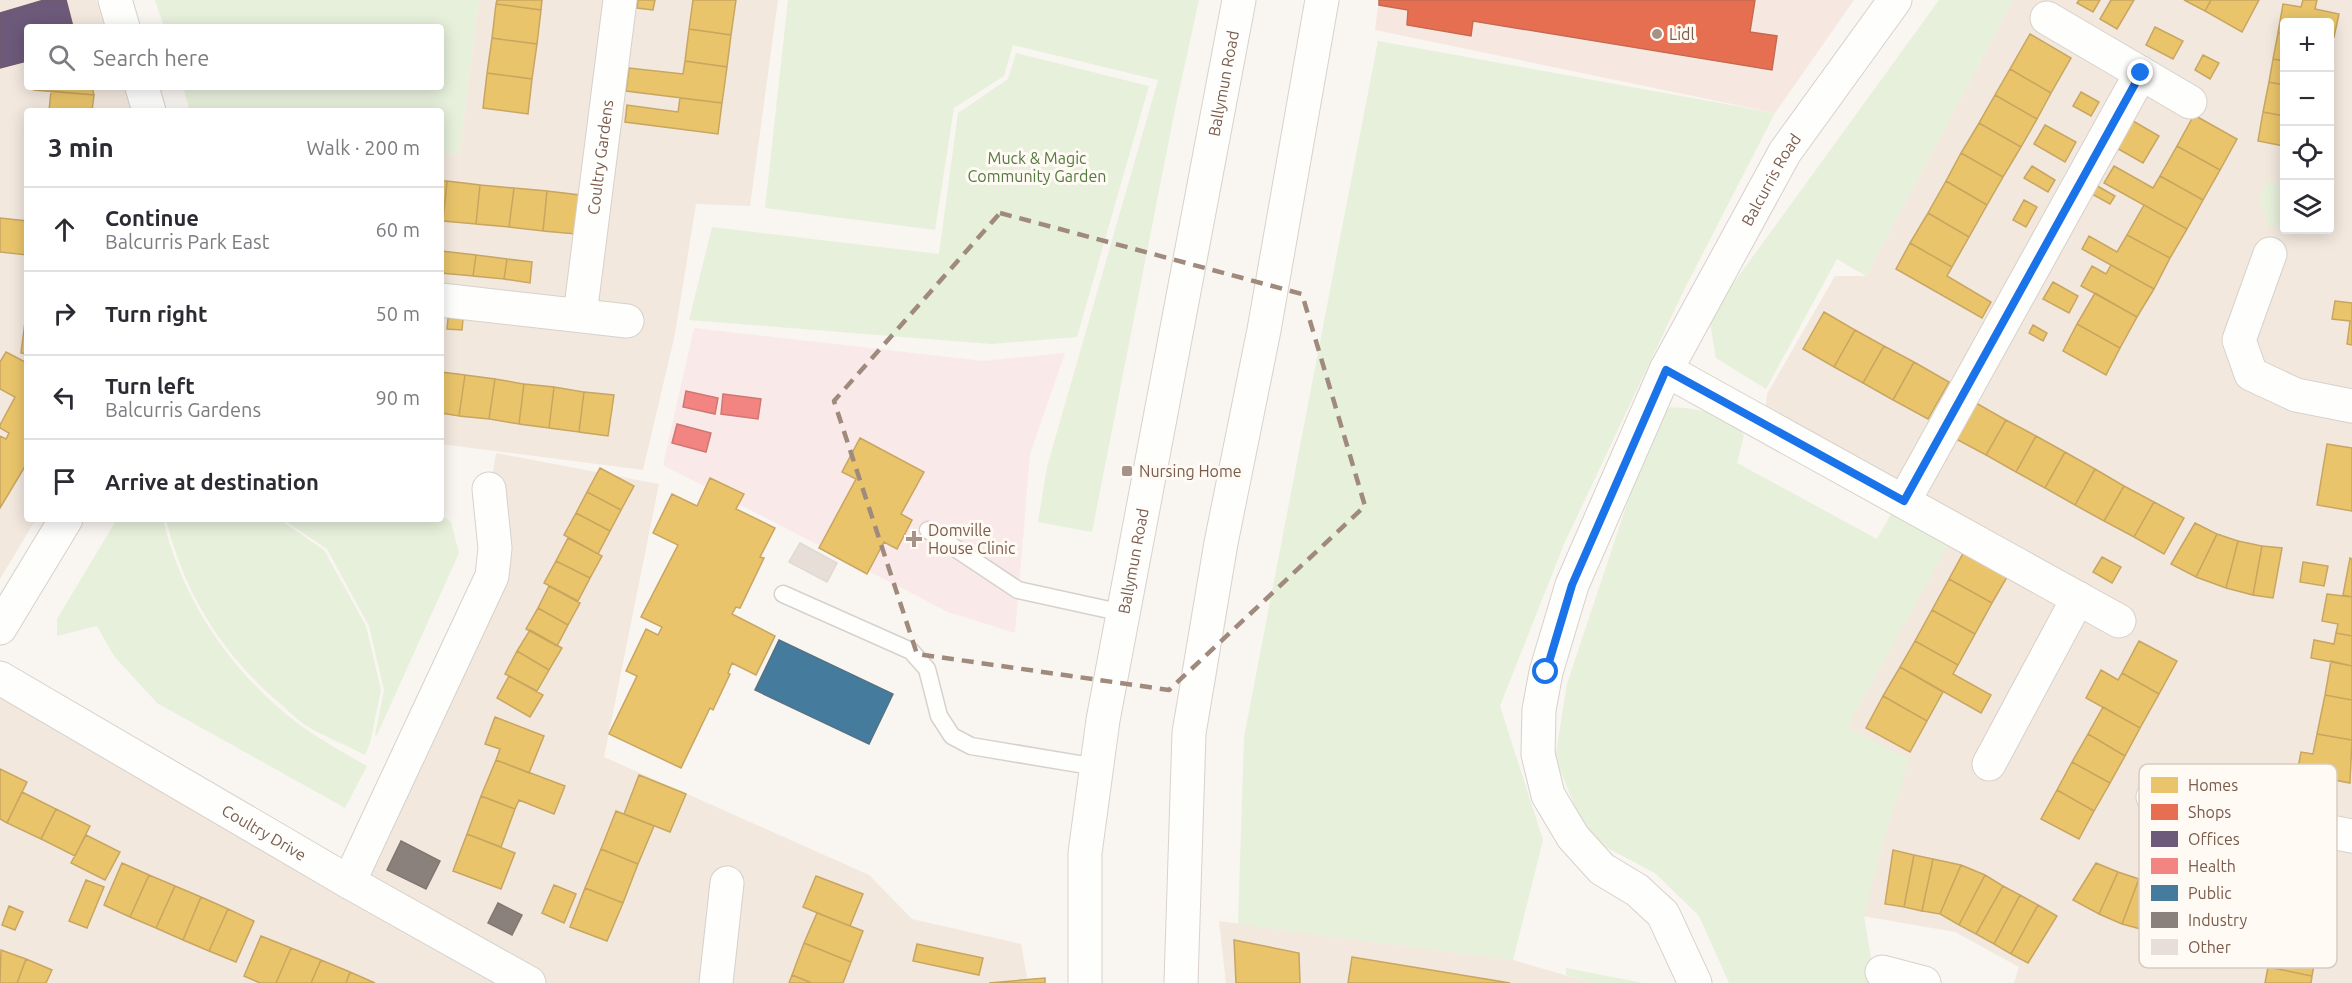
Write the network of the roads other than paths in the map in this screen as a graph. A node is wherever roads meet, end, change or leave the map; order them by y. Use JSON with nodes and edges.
{"nodes":[{"id":1,"x":115,"y":0,"type":"edge"},
{"id":2,"x":620,"y":0,"type":"edge"},
{"id":3,"x":1239,"y":0,"type":"edge"},
{"id":4,"x":1322,"y":0,"type":"edge"},
{"id":5,"x":1895,"y":0,"type":"edge"},
{"id":6,"x":2047,"y":18,"type":"dead end"},
{"id":7,"x":122,"y":24,"type":"edge"},
{"id":8,"x":2141,"y":73,"type":"junction"},
{"id":9,"x":143,"y":90,"type":"edge"},
{"id":10,"x":2190,"y":102,"type":"dead end"},
{"id":11,"x":148,"y":108,"type":"edge"},
{"id":12,"x":2270,"y":254,"type":"dead end"},
{"id":13,"x":444,"y":300,"type":"edge"},
{"id":14,"x":580,"y":315,"type":"junction"},
{"id":15,"x":627,"y":321,"type":"dead end"},
{"id":16,"x":1666,"y":370,"type":"junction"},
{"id":17,"x":2352,"y":406,"type":"edge"},
{"id":18,"x":489,"y":489,"type":"dead end"},
{"id":19,"x":1904,"y":501,"type":"junction"},
{"id":20,"x":64,"y":522,"type":"edge"},
{"id":21,"x":928,"y":530,"type":"dead end"},
{"id":22,"x":783,"y":594,"type":"dead end"},
{"id":23,"x":2078,"y":598,"type":"junction"},
{"id":24,"x":1123,"y":613,"type":"junction"},
{"id":25,"x":2119,"y":621,"type":"dead end"},
{"id":26,"x":0,"y":628,"type":"edge"},
{"id":27,"x":0,"y":678,"type":"edge"},
{"id":28,"x":1989,"y":764,"type":"dead end"},
{"id":29,"x":1097,"y":767,"type":"junction"},
{"id":30,"x":2337,"y":833,"type":"edge"},
{"id":31,"x":2352,"y":836,"type":"edge"},
{"id":32,"x":349,"y":882,"type":"junction"},
{"id":33,"x":727,"y":883,"type":"dead end"},
{"id":34,"x":1882,"y":972,"type":"dead end"},
{"id":35,"x":529,"y":983,"type":"edge"},
{"id":36,"x":716,"y":983,"type":"edge"},
{"id":37,"x":1085,"y":983,"type":"edge"},
{"id":38,"x":1181,"y":983,"type":"edge"},
{"id":39,"x":1695,"y":983,"type":"edge"},
{"id":40,"x":1924,"y":983,"type":"edge"}],
"edges":[{"from":1,"to":7,"type":"street"},
{"from":2,"to":14,"type":"street","name":"Coultry Gardens"},
{"from":3,"to":24,"type":"street","name":"Ballymun Road"},
{"from":4,"to":38,"type":"street"},
{"from":5,"to":16,"type":"street","name":"Balcurris Road"},
{"from":6,"to":8,"type":"street"},
{"from":8,"to":10,"type":"street"},
{"from":8,"to":19,"type":"street"},
{"from":9,"to":11,"type":"street"},
{"from":12,"to":17,"type":"street"},
{"from":13,"to":14,"type":"street"},
{"from":14,"to":15,"type":"street"},
{"from":16,"to":19,"type":"street"},
{"from":16,"to":39,"type":"street","name":"Balcurris Road"},
{"from":18,"to":32,"type":"street"},
{"from":19,"to":23,"type":"street"},
{"from":20,"to":26,"type":"street"},
{"from":21,"to":24,"type":"lane"},
{"from":22,"to":29,"type":"lane"},
{"from":23,"to":25,"type":"street"},
{"from":23,"to":28,"type":"street"},
{"from":24,"to":29,"type":"street","name":"Ballymun Road"},
{"from":27,"to":32,"type":"street","name":"Coultry Drive"},
{"from":29,"to":37,"type":"street","name":"Ballymun Road"},
{"from":30,"to":31,"type":"street"},
{"from":32,"to":35,"type":"street","name":"Coultry Drive"},
{"from":33,"to":36,"type":"street"},
{"from":34,"to":40,"type":"street"}]}
